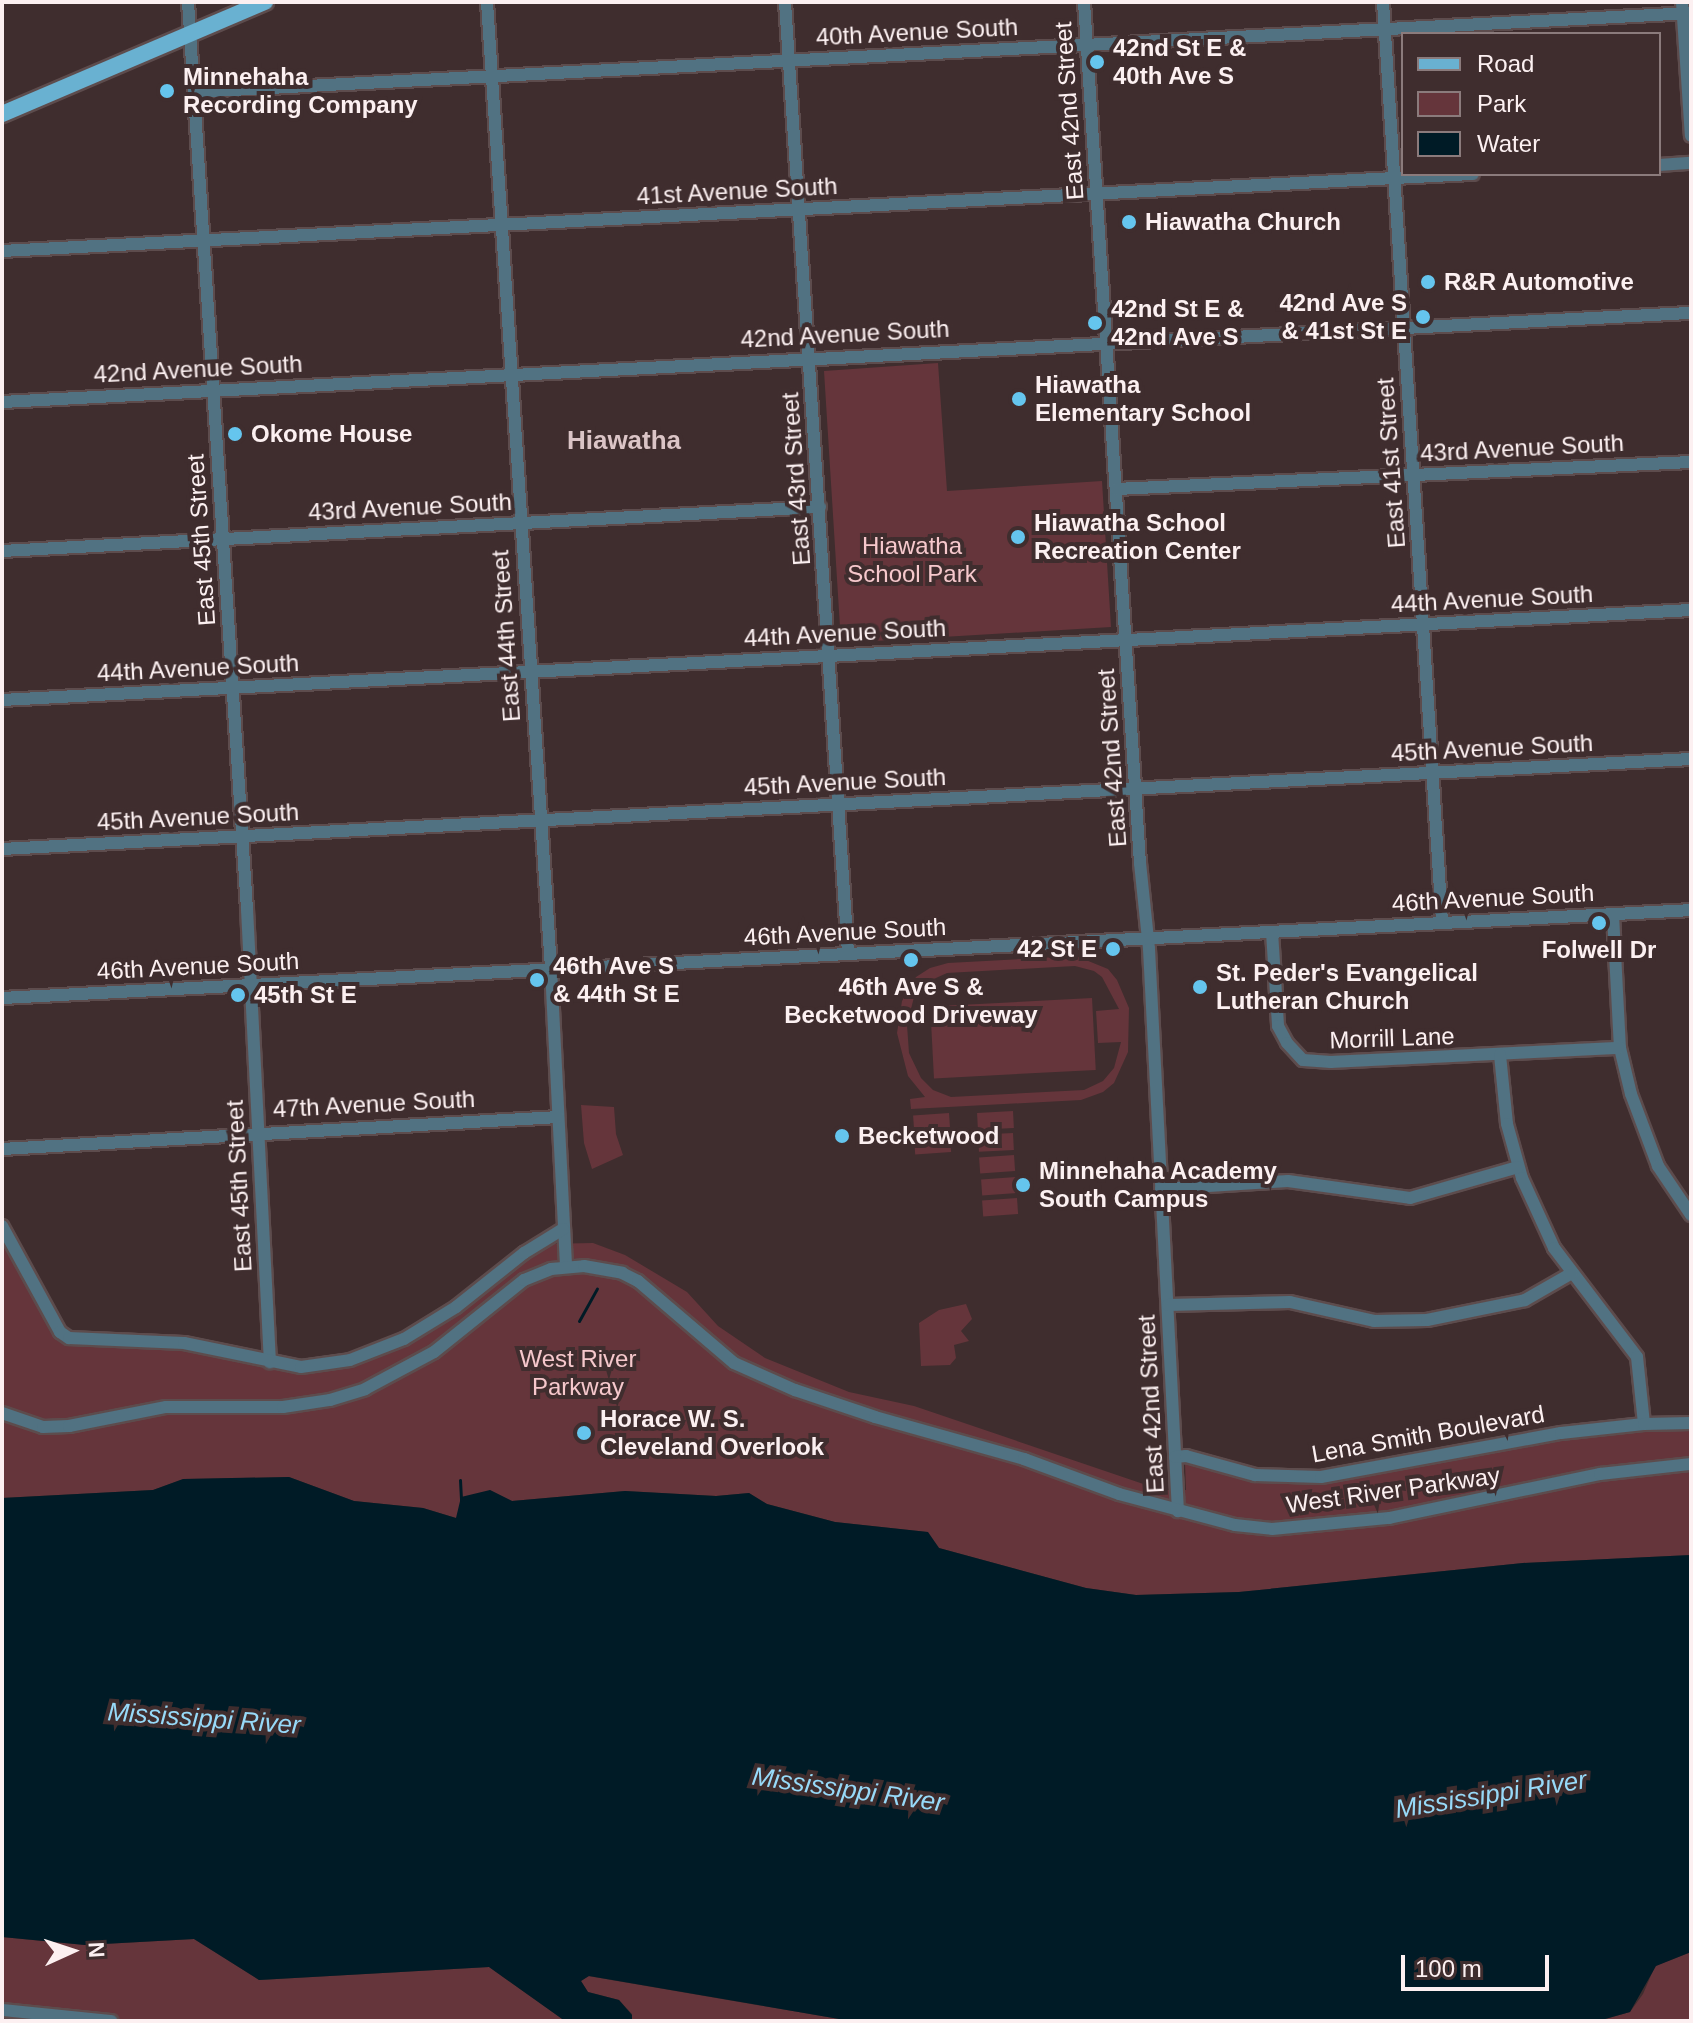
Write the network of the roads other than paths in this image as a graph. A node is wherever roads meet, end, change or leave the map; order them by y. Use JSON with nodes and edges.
{"nodes":[{"id":1,"x":188,"y":2,"type":"edge"},
{"id":2,"x":265,"y":2,"type":"edge"},
{"id":3,"x":487,"y":2,"type":"edge"},
{"id":4,"x":785,"y":2,"type":"edge"},
{"id":5,"x":1084,"y":2,"type":"edge"},
{"id":6,"x":1383,"y":2,"type":"edge"},
{"id":7,"x":1685,"y":9,"type":"edge"},
{"id":8,"x":1385,"y":29,"type":"junction"},
{"id":9,"x":190,"y":35,"type":"junction"},
{"id":10,"x":1087,"y":46,"type":"junction"},
{"id":11,"x":790,"y":61,"type":"junction"},
{"id":12,"x":492,"y":77,"type":"junction"},
{"id":13,"x":194,"y":92,"type":"junction"},
{"id":14,"x":2,"y":114,"type":"edge"},
{"id":15,"x":1691,"y":136,"type":"edge"},
{"id":16,"x":1691,"y":163,"type":"edge"},
{"id":17,"x":1661,"y":165,"type":"edge"},
{"id":18,"x":1434,"y":176,"type":"edge"},
{"id":19,"x":1394,"y":178,"type":"junction"},
{"id":20,"x":1096,"y":194,"type":"junction"},
{"id":21,"x":800,"y":210,"type":"junction"},
{"id":22,"x":502,"y":225,"type":"junction"},
{"id":23,"x":204,"y":241,"type":"junction"},
{"id":24,"x":2,"y":251,"type":"edge"},
{"id":25,"x":1691,"y":313,"type":"edge"},
{"id":26,"x":1404,"y":327,"type":"junction"},
{"id":27,"x":1107,"y":342,"type":"junction"},
{"id":28,"x":810,"y":358,"type":"junction"},
{"id":29,"x":511,"y":375,"type":"junction"},
{"id":30,"x":213,"y":390,"type":"junction"},
{"id":31,"x":2,"y":402,"type":"edge"},
{"id":32,"x":1691,"y":462,"type":"edge"},
{"id":33,"x":1414,"y":476,"type":"junction"},
{"id":34,"x":1116,"y":489,"type":"junction"},
{"id":35,"x":820,"y":507,"type":"junction"},
{"id":36,"x":521,"y":524,"type":"junction"},
{"id":37,"x":223,"y":538,"type":"junction"},
{"id":38,"x":2,"y":551,"type":"edge"},
{"id":39,"x":1691,"y":610,"type":"edge"},
{"id":40,"x":1423,"y":625,"type":"junction"},
{"id":41,"x":1126,"y":640,"type":"junction"},
{"id":42,"x":829,"y":656,"type":"junction"},
{"id":43,"x":531,"y":673,"type":"junction"},
{"id":44,"x":232,"y":688,"type":"junction"},
{"id":45,"x":2,"y":700,"type":"edge"},
{"id":46,"x":1691,"y":759,"type":"edge"},
{"id":47,"x":1433,"y":774,"type":"junction"},
{"id":48,"x":1136,"y":789,"type":"junction"},
{"id":49,"x":839,"y":805,"type":"junction"},
{"id":50,"x":541,"y":820,"type":"junction"},
{"id":51,"x":242,"y":837,"type":"junction"},
{"id":52,"x":2,"y":849,"type":"edge"},
{"id":53,"x":1691,"y":910,"type":"edge"},
{"id":54,"x":1613,"y":915,"type":"junction"},
{"id":55,"x":1442,"y":921,"type":"junction"},
{"id":56,"x":1272,"y":932,"type":"junction"},
{"id":57,"x":1148,"y":937,"type":"junction"},
{"id":58,"x":848,"y":954,"type":"junction"},
{"id":59,"x":551,"y":969,"type":"junction"},
{"id":60,"x":251,"y":986,"type":"junction"},
{"id":61,"x":2,"y":998,"type":"edge"},
{"id":62,"x":1620,"y":1048,"type":"junction"},
{"id":63,"x":1500,"y":1055,"type":"junction"},
{"id":64,"x":558,"y":1117,"type":"junction"},
{"id":65,"x":258,"y":1132,"type":"junction"},
{"id":66,"x":2,"y":1149,"type":"edge"},
{"id":67,"x":1518,"y":1167,"type":"junction"},
{"id":68,"x":1161,"y":1189,"type":"junction"},
{"id":69,"x":1691,"y":1215,"type":"edge"},
{"id":70,"x":2,"y":1226,"type":"edge"},
{"id":71,"x":563,"y":1229,"type":"junction"},
{"id":72,"x":566,"y":1266,"type":"junction"},
{"id":73,"x":1572,"y":1273,"type":"junction"},
{"id":74,"x":1168,"y":1305,"type":"junction"},
{"id":75,"x":270,"y":1362,"type":"junction"},
{"id":76,"x":2,"y":1413,"type":"edge"},
{"id":77,"x":1691,"y":1423,"type":"edge"},
{"id":78,"x":1644,"y":1424,"type":"junction"},
{"id":79,"x":1175,"y":1457,"type":"junction"},
{"id":80,"x":1691,"y":1464,"type":"edge"},
{"id":81,"x":1178,"y":1511,"type":"junction"},
{"id":82,"x":5,"y":2013,"type":"edge"},
{"id":83,"x":111,"y":2021,"type":"edge"}],
"edges":[{"from":1,"to":9,"type":"street","name":"East 45th Street"},
{"from":2,"to":9,"type":"main road"},
{"from":3,"to":12,"type":"street","name":"East 44th Street"},
{"from":4,"to":11,"type":"street","name":"East 43rd Street"},
{"from":5,"to":10,"type":"street","name":"East 42nd Street"},
{"from":6,"to":8,"type":"street","name":"East 41st Street"},
{"from":7,"to":8,"type":"street","name":"40th Avenue South"},
{"from":7,"to":15,"type":"street"},
{"from":8,"to":10,"type":"street","name":"40th Avenue South"},
{"from":8,"to":19,"type":"street","name":"East 41st Street"},
{"from":9,"to":13,"type":"street","name":"East 45th Street"},
{"from":9,"to":14,"type":"main road"},
{"from":10,"to":11,"type":"street","name":"40th Avenue South"},
{"from":10,"to":20,"type":"street","name":"East 42nd Street"},
{"from":11,"to":12,"type":"street","name":"40th Avenue South"},
{"from":11,"to":21,"type":"street","name":"East 43rd Street"},
{"from":12,"to":13,"type":"street","name":"40th Avenue South"},
{"from":12,"to":22,"type":"street","name":"East 44th Street"},
{"from":13,"to":23,"type":"street","name":"East 45th Street"},
{"from":16,"to":17,"type":"street"},
{"from":18,"to":19,"type":"street","name":"41st Avenue South"},
{"from":19,"to":20,"type":"street","name":"41st Avenue South"},
{"from":19,"to":26,"type":"street","name":"East 41st Street"},
{"from":20,"to":21,"type":"street","name":"41st Avenue South"},
{"from":20,"to":27,"type":"street","name":"East 42nd Street"},
{"from":21,"to":22,"type":"street","name":"41st Avenue South"},
{"from":21,"to":28,"type":"street","name":"East 43rd Street"},
{"from":22,"to":23,"type":"street","name":"41st Avenue South"},
{"from":22,"to":29,"type":"street","name":"East 44th Street"},
{"from":23,"to":24,"type":"street","name":"41st Avenue South"},
{"from":23,"to":30,"type":"street","name":"East 45th Street"},
{"from":25,"to":26,"type":"street","name":"42nd Avenue South"},
{"from":26,"to":27,"type":"street","name":"42nd Avenue South"},
{"from":26,"to":33,"type":"street","name":"East 41st Street"},
{"from":27,"to":28,"type":"street","name":"42nd Avenue South"},
{"from":27,"to":34,"type":"street","name":"East 42nd Street"},
{"from":28,"to":29,"type":"street","name":"42nd Avenue South"},
{"from":28,"to":35,"type":"street","name":"East 43rd Street"},
{"from":29,"to":30,"type":"street","name":"42nd Avenue South"},
{"from":29,"to":36,"type":"street","name":"East 44th Street"},
{"from":30,"to":31,"type":"street","name":"42nd Avenue South"},
{"from":30,"to":37,"type":"street","name":"East 45th Street"},
{"from":32,"to":33,"type":"street","name":"43rd Avenue South"},
{"from":33,"to":34,"type":"street","name":"43rd Avenue South"},
{"from":33,"to":40,"type":"street","name":"East 41st Street"},
{"from":34,"to":41,"type":"street","name":"East 42nd Street"},
{"from":35,"to":36,"type":"street","name":"43rd Avenue South"},
{"from":35,"to":42,"type":"street","name":"East 43rd Street"},
{"from":36,"to":37,"type":"street","name":"43rd Avenue South"},
{"from":36,"to":43,"type":"street","name":"East 44th Street"},
{"from":37,"to":38,"type":"street","name":"43rd Avenue South"},
{"from":37,"to":44,"type":"street","name":"East 45th Street"},
{"from":39,"to":40,"type":"street","name":"44th Avenue South"},
{"from":40,"to":41,"type":"street","name":"44th Avenue South"},
{"from":40,"to":47,"type":"street","name":"East 41st Street"},
{"from":41,"to":42,"type":"street","name":"44th Avenue South"},
{"from":41,"to":48,"type":"street","name":"East 42nd Street"},
{"from":42,"to":43,"type":"street","name":"44th Avenue South"},
{"from":42,"to":49,"type":"street","name":"East 43rd Street"},
{"from":43,"to":44,"type":"street","name":"44th Avenue South"},
{"from":43,"to":50,"type":"street","name":"East 44th Street"},
{"from":44,"to":45,"type":"street","name":"44th Avenue South"},
{"from":44,"to":51,"type":"street","name":"East 45th Street"},
{"from":46,"to":47,"type":"street","name":"45th Avenue South"},
{"from":47,"to":48,"type":"street","name":"45th Avenue South"},
{"from":47,"to":55,"type":"street","name":"East 41st Street"},
{"from":48,"to":49,"type":"street","name":"45th Avenue South"},
{"from":48,"to":57,"type":"street","name":"East 42nd Street"},
{"from":49,"to":50,"type":"street","name":"45th Avenue South"},
{"from":49,"to":58,"type":"street","name":"East 43rd Street"},
{"from":50,"to":51,"type":"street","name":"45th Avenue South"},
{"from":50,"to":59,"type":"street","name":"East 44th Street"},
{"from":51,"to":52,"type":"street","name":"45th Avenue South"},
{"from":51,"to":60,"type":"street","name":"East 45th Street"},
{"from":53,"to":54,"type":"street","name":"46th Avenue South"},
{"from":54,"to":55,"type":"street","name":"46th Avenue South"},
{"from":54,"to":62,"type":"street"},
{"from":55,"to":56,"type":"street","name":"46th Avenue South"},
{"from":56,"to":57,"type":"street","name":"46th Avenue South"},
{"from":56,"to":63,"type":"street","name":"Morrill Lane"},
{"from":57,"to":58,"type":"street","name":"46th Avenue South"},
{"from":57,"to":68,"type":"street","name":"East 42nd Street"},
{"from":58,"to":59,"type":"street","name":"46th Avenue South"},
{"from":59,"to":60,"type":"street","name":"46th Avenue South"},
{"from":59,"to":64,"type":"street","name":"East 44th Street"},
{"from":60,"to":61,"type":"street","name":"46th Avenue South"},
{"from":60,"to":65,"type":"street","name":"East 45th Street"},
{"from":62,"to":63,"type":"street","name":"Morrill Lane"},
{"from":62,"to":69,"type":"street"},
{"from":63,"to":67,"type":"street"},
{"from":64,"to":65,"type":"street","name":"47th Avenue South"},
{"from":64,"to":71,"type":"street","name":"East 44th Street"},
{"from":65,"to":66,"type":"street","name":"47th Avenue South"},
{"from":65,"to":75,"type":"street","name":"East 45th Street"},
{"from":67,"to":68,"type":"street"},
{"from":67,"to":73,"type":"street"},
{"from":68,"to":74,"type":"street","name":"East 42nd Street"},
{"from":70,"to":75,"type":"street"},
{"from":71,"to":72,"type":"street","name":"East 44th Street"},
{"from":71,"to":75,"type":"street"},
{"from":72,"to":76,"type":"street","name":"West River Parkway"},
{"from":72,"to":81,"type":"street","name":"West River Parkway"},
{"from":73,"to":74,"type":"street"},
{"from":73,"to":78,"type":"street"},
{"from":74,"to":79,"type":"street","name":"East 42nd Street"},
{"from":77,"to":78,"type":"street","name":"Lena Smith Boulevard"},
{"from":78,"to":79,"type":"street","name":"Lena Smith Boulevard"},
{"from":79,"to":81,"type":"street","name":"East 42nd Street"},
{"from":80,"to":81,"type":"street","name":"West River Parkway"},
{"from":82,"to":83,"type":"street"}]}
